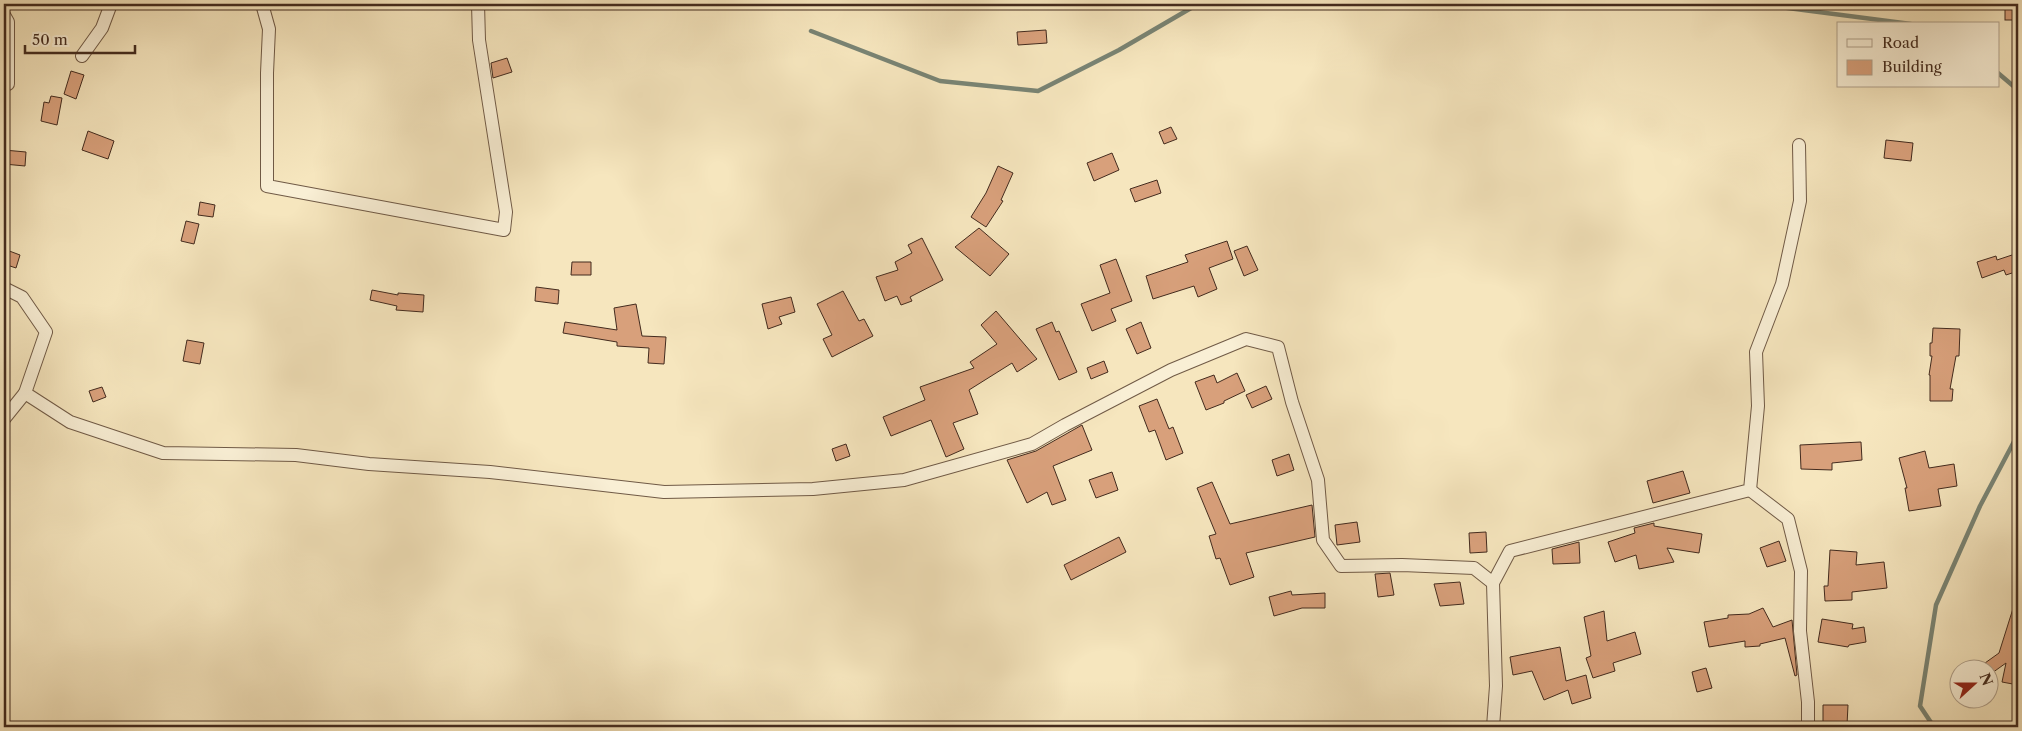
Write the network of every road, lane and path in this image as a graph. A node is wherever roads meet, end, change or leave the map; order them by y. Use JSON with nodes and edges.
{"nodes":[{"id":1,"x":110,"y":4,"type":"edge"},
{"id":2,"x":262,"y":4,"type":"edge"},
{"id":3,"x":478,"y":4,"type":"edge"},
{"id":4,"x":4,"y":16,"type":"edge"},
{"id":5,"x":82,"y":56,"type":"dead end"},
{"id":6,"x":8,"y":84,"type":"dead end"},
{"id":7,"x":1799,"y":145,"type":"dead end"},
{"id":8,"x":4,"y":288,"type":"edge"},
{"id":9,"x":25,"y":392,"type":"junction"},
{"id":10,"x":4,"y":419,"type":"edge"},
{"id":11,"x":1750,"y":490,"type":"junction"},
{"id":12,"x":1493,"y":583,"type":"junction"},
{"id":13,"x":1493,"y":727,"type":"edge"},
{"id":14,"x":1808,"y":727,"type":"edge"}],
"edges":[{"from":1,"to":5,"type":"street"},
{"from":2,"to":3,"type":"street"},
{"from":4,"to":6,"type":"street"},
{"from":7,"to":11,"type":"street"},
{"from":8,"to":9,"type":"street"},
{"from":9,"to":10,"type":"street"},
{"from":9,"to":12,"type":"street"},
{"from":11,"to":12,"type":"street"},
{"from":11,"to":14,"type":"street"},
{"from":12,"to":13,"type":"street"}]}
